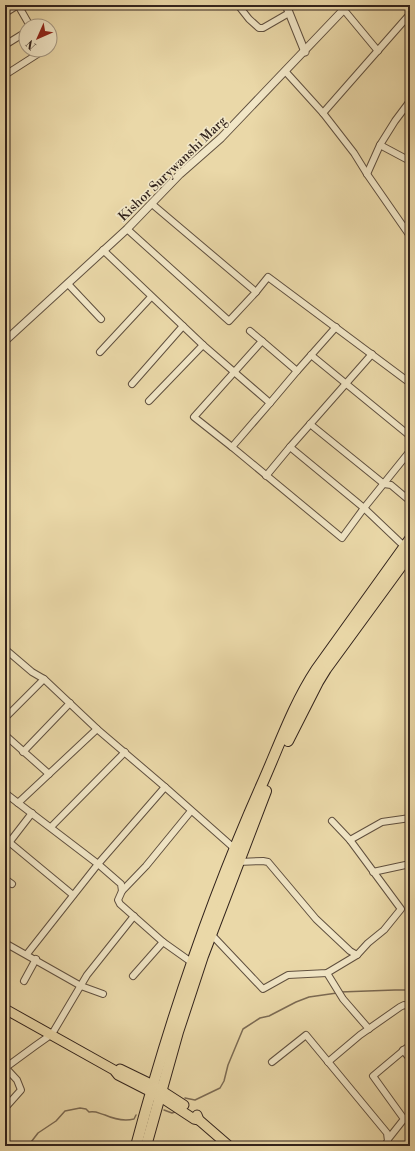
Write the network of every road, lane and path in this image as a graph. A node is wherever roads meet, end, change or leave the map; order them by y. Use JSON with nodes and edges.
{"nodes":[{"id":1,"x":18,"y":5,"type":"edge"},
{"id":2,"x":238,"y":5,"type":"edge"},
{"id":3,"x":286,"y":5,"type":"edge"},
{"id":4,"x":346,"y":7,"type":"edge"},
{"id":5,"x":5,"y":13,"type":"edge"},
{"id":6,"x":290,"y":13,"type":"junction"},
{"id":7,"x":410,"y":14,"type":"edge"},
{"id":8,"x":25,"y":18,"type":"edge"},
{"id":9,"x":18,"y":37,"type":"edge"},
{"id":10,"x":5,"y":45,"type":"edge"},
{"id":11,"x":378,"y":51,"type":"junction"},
{"id":12,"x":305,"y":52,"type":"junction"},
{"id":13,"x":32,"y":58,"type":"edge"},
{"id":14,"x":286,"y":71,"type":"junction"},
{"id":15,"x":5,"y":75,"type":"edge"},
{"id":16,"x":410,"y":101,"type":"edge"},
{"id":17,"x":323,"y":113,"type":"junction"},
{"id":18,"x":380,"y":145,"type":"junction"},
{"id":19,"x":410,"y":162,"type":"edge"},
{"id":20,"x":367,"y":174,"type":"junction"},
{"id":21,"x":152,"y":204,"type":"junction"},
{"id":22,"x":127,"y":228,"type":"junction"},
{"id":23,"x":410,"y":236,"type":"edge"},
{"id":24,"x":103,"y":250,"type":"junction"},
{"id":25,"x":68,"y":284,"type":"junction"},
{"id":26,"x":256,"y":292,"type":"junction"},
{"id":27,"x":151,"y":297,"type":"junction"},
{"id":28,"x":101,"y":319,"type":"dead end"},
{"id":29,"x":183,"y":326,"type":"junction"},
{"id":30,"x":336,"y":327,"type":"junction"},
{"id":31,"x":250,"y":331,"type":"dead end"},
{"id":32,"x":5,"y":341,"type":"edge"},
{"id":33,"x":262,"y":341,"type":"junction"},
{"id":34,"x":203,"y":345,"type":"junction"},
{"id":35,"x":100,"y":352,"type":"dead end"},
{"id":36,"x":372,"y":354,"type":"junction"},
{"id":37,"x":311,"y":355,"type":"junction"},
{"id":38,"x":297,"y":371,"type":"junction"},
{"id":39,"x":234,"y":373,"type":"junction"},
{"id":40,"x":410,"y":383,"type":"edge"},
{"id":41,"x":132,"y":384,"type":"dead end"},
{"id":42,"x":346,"y":384,"type":"junction"},
{"id":43,"x":149,"y":402,"type":"dead end"},
{"id":44,"x":270,"y":403,"type":"junction"},
{"id":45,"x":310,"y":424,"type":"junction"},
{"id":46,"x":410,"y":436,"type":"edge"},
{"id":47,"x":290,"y":446,"type":"junction"},
{"id":48,"x":232,"y":447,"type":"junction"},
{"id":49,"x":410,"y":451,"type":"edge"},
{"id":50,"x":266,"y":476,"type":"junction"},
{"id":51,"x":384,"y":484,"type":"junction"},
{"id":52,"x":410,"y":501,"type":"edge"},
{"id":53,"x":364,"y":508,"type":"junction"},
{"id":54,"x":409,"y":548,"type":"edge"},
{"id":55,"x":5,"y":649,"type":"edge"},
{"id":56,"x":44,"y":679,"type":"junction"},
{"id":57,"x":70,"y":703,"type":"junction"},
{"id":58,"x":5,"y":718,"type":"edge"},
{"id":59,"x":97,"y":729,"type":"junction"},
{"id":60,"x":5,"y":735,"type":"edge"},
{"id":61,"x":23,"y":752,"type":"junction"},
{"id":62,"x":125,"y":752,"type":"junction"},
{"id":63,"x":49,"y":774,"type":"junction"},
{"id":64,"x":165,"y":787,"type":"junction"},
{"id":65,"x":5,"y":793,"type":"edge"},
{"id":66,"x":18,"y":803,"type":"junction"},
{"id":67,"x":191,"y":811,"type":"junction"},
{"id":68,"x":32,"y":813,"type":"junction"},
{"id":69,"x":410,"y":818,"type":"edge"},
{"id":70,"x":332,"y":821,"type":"dead end"},
{"id":71,"x":51,"y":827,"type":"junction"},
{"id":72,"x":350,"y":840,"type":"junction"},
{"id":73,"x":9,"y":842,"type":"junction"},
{"id":74,"x":5,"y":848,"type":"edge"},
{"id":75,"x":235,"y":849,"type":"junction"},
{"id":76,"x":238,"y":862,"type":"junction"},
{"id":77,"x":98,"y":864,"type":"junction"},
{"id":78,"x":410,"y":864,"type":"edge"},
{"id":79,"x":373,"y":872,"type":"junction"},
{"id":80,"x":5,"y":879,"type":"edge"},
{"id":81,"x":12,"y":884,"type":"dead end"},
{"id":82,"x":122,"y":891,"type":"junction"},
{"id":83,"x":73,"y":895,"type":"junction"},
{"id":84,"x":134,"y":916,"type":"junction"},
{"id":85,"x":211,"y":934,"type":"junction"},
{"id":86,"x":163,"y":942,"type":"junction"},
{"id":87,"x":5,"y":943,"type":"edge"},
{"id":88,"x":26,"y":954,"type":"junction"},
{"id":89,"x":357,"y":954,"type":"junction"},
{"id":90,"x":36,"y":960,"type":"junction"},
{"id":91,"x":195,"y":964,"type":"junction"},
{"id":92,"x":327,"y":973,"type":"junction"},
{"id":93,"x":133,"y":976,"type":"dead end"},
{"id":94,"x":24,"y":981,"type":"dead end"},
{"id":95,"x":81,"y":986,"type":"junction"},
{"id":96,"x":104,"y":994,"type":"dead end"},
{"id":97,"x":410,"y":1007,"type":"edge"},
{"id":98,"x":5,"y":1009,"type":"edge"},
{"id":99,"x":369,"y":1029,"type":"junction"},
{"id":100,"x":52,"y":1034,"type":"junction"},
{"id":101,"x":410,"y":1045,"type":"edge"},
{"id":102,"x":403,"y":1050,"type":"junction"},
{"id":103,"x":410,"y":1060,"type":"edge"},
{"id":104,"x":272,"y":1062,"type":"dead end"},
{"id":105,"x":328,"y":1062,"type":"junction"},
{"id":106,"x":5,"y":1068,"type":"edge"},
{"id":107,"x":156,"y":1091,"type":"junction"},
{"id":108,"x":5,"y":1108,"type":"edge"},
{"id":109,"x":389,"y":1138,"type":"junction"},
{"id":110,"x":136,"y":1146,"type":"edge"},
{"id":111,"x":146,"y":1146,"type":"edge"},
{"id":112,"x":228,"y":1146,"type":"edge"},
{"id":113,"x":384,"y":1146,"type":"edge"}],
"edges":[{"from":1,"to":5,"type":"street"},
{"from":1,"to":8,"type":"street"},
{"from":2,"to":6,"type":"street"},
{"from":3,"to":6,"type":"street"},
{"from":4,"to":11,"type":"street"},
{"from":4,"to":12,"type":"street","name":"Kishor Surywanshi Marg"},
{"from":6,"to":12,"type":"street"},
{"from":7,"to":11,"type":"street"},
{"from":9,"to":10,"type":"street"},
{"from":11,"to":17,"type":"street"},
{"from":12,"to":14,"type":"street","name":"Kishor Surywanshi Marg"},
{"from":13,"to":15,"type":"street"},
{"from":14,"to":17,"type":"street"},
{"from":14,"to":21,"type":"street","name":"Kishor Surywanshi Marg"},
{"from":16,"to":18,"type":"street"},
{"from":17,"to":20,"type":"street"},
{"from":18,"to":19,"type":"street"},
{"from":18,"to":20,"type":"street"},
{"from":20,"to":23,"type":"street"},
{"from":21,"to":22,"type":"street","name":"Kishor Surywanshi Marg"},
{"from":21,"to":26,"type":"street"},
{"from":22,"to":24,"type":"street","name":"Kishor Surywanshi Marg"},
{"from":22,"to":26,"type":"street"},
{"from":24,"to":25,"type":"street","name":"Kishor Surywanshi Marg"},
{"from":24,"to":27,"type":"street"},
{"from":25,"to":28,"type":"street"},
{"from":25,"to":32,"type":"street","name":"Kishor Surywanshi Marg"},
{"from":26,"to":30,"type":"street"},
{"from":27,"to":29,"type":"street"},
{"from":27,"to":35,"type":"street"},
{"from":29,"to":34,"type":"street"},
{"from":29,"to":41,"type":"street"},
{"from":30,"to":36,"type":"street"},
{"from":30,"to":37,"type":"street"},
{"from":31,"to":33,"type":"street"},
{"from":33,"to":38,"type":"street"},
{"from":33,"to":39,"type":"street"},
{"from":34,"to":39,"type":"street"},
{"from":34,"to":43,"type":"street"},
{"from":36,"to":40,"type":"street"},
{"from":36,"to":42,"type":"street"},
{"from":37,"to":38,"type":"street"},
{"from":37,"to":42,"type":"street"},
{"from":38,"to":44,"type":"street"},
{"from":39,"to":44,"type":"street"},
{"from":39,"to":48,"type":"street"},
{"from":42,"to":45,"type":"street"},
{"from":42,"to":46,"type":"street"},
{"from":44,"to":48,"type":"street"},
{"from":45,"to":47,"type":"street"},
{"from":45,"to":51,"type":"street"},
{"from":47,"to":50,"type":"street"},
{"from":47,"to":53,"type":"street"},
{"from":48,"to":50,"type":"street"},
{"from":49,"to":51,"type":"street"},
{"from":50,"to":53,"type":"street"},
{"from":51,"to":52,"type":"street"},
{"from":51,"to":53,"type":"street"},
{"from":53,"to":54,"type":"street"},
{"from":54,"to":75,"type":"highway"},
{"from":54,"to":76,"type":"highway"},
{"from":55,"to":56,"type":"street"},
{"from":56,"to":57,"type":"street"},
{"from":56,"to":58,"type":"street"},
{"from":57,"to":59,"type":"street"},
{"from":57,"to":61,"type":"street"},
{"from":59,"to":62,"type":"street"},
{"from":59,"to":63,"type":"street"},
{"from":60,"to":61,"type":"street"},
{"from":61,"to":63,"type":"street"},
{"from":62,"to":64,"type":"street"},
{"from":62,"to":71,"type":"street"},
{"from":63,"to":66,"type":"street"},
{"from":64,"to":67,"type":"street"},
{"from":64,"to":77,"type":"street"},
{"from":65,"to":66,"type":"street"},
{"from":66,"to":68,"type":"street"},
{"from":67,"to":75,"type":"street"},
{"from":67,"to":82,"type":"street"},
{"from":68,"to":71,"type":"street"},
{"from":68,"to":73,"type":"street"},
{"from":69,"to":72,"type":"street"},
{"from":70,"to":72,"type":"street"},
{"from":71,"to":77,"type":"street"},
{"from":72,"to":79,"type":"street"},
{"from":73,"to":74,"type":"street"},
{"from":73,"to":83,"type":"street"},
{"from":75,"to":91,"type":"highway"},
{"from":76,"to":85,"type":"highway"},
{"from":76,"to":89,"type":"street"},
{"from":77,"to":82,"type":"street"},
{"from":77,"to":83,"type":"street"},
{"from":78,"to":79,"type":"street"},
{"from":79,"to":89,"type":"street"},
{"from":80,"to":81,"type":"street"},
{"from":82,"to":84,"type":"street"},
{"from":83,"to":88,"type":"street"},
{"from":84,"to":86,"type":"street"},
{"from":84,"to":95,"type":"street"},
{"from":85,"to":91,"type":"highway"},
{"from":85,"to":92,"type":"street"},
{"from":86,"to":91,"type":"street"},
{"from":86,"to":93,"type":"street"},
{"from":87,"to":88,"type":"street"},
{"from":88,"to":90,"type":"street"},
{"from":89,"to":92,"type":"street"},
{"from":90,"to":94,"type":"street"},
{"from":90,"to":95,"type":"street"},
{"from":91,"to":107,"type":"highway"},
{"from":92,"to":99,"type":"street"},
{"from":95,"to":96,"type":"street"},
{"from":95,"to":100,"type":"street"},
{"from":97,"to":99,"type":"street"},
{"from":98,"to":100,"type":"main road"},
{"from":99,"to":105,"type":"street"},
{"from":100,"to":106,"type":"street"},
{"from":100,"to":107,"type":"main road"},
{"from":101,"to":102,"type":"street"},
{"from":102,"to":103,"type":"street"},
{"from":102,"to":109,"type":"street"},
{"from":104,"to":105,"type":"street"},
{"from":105,"to":109,"type":"street"},
{"from":106,"to":108,"type":"street"},
{"from":107,"to":110,"type":"highway"},
{"from":107,"to":111,"type":"highway"},
{"from":107,"to":112,"type":"main road"},
{"from":109,"to":113,"type":"street"}]}
